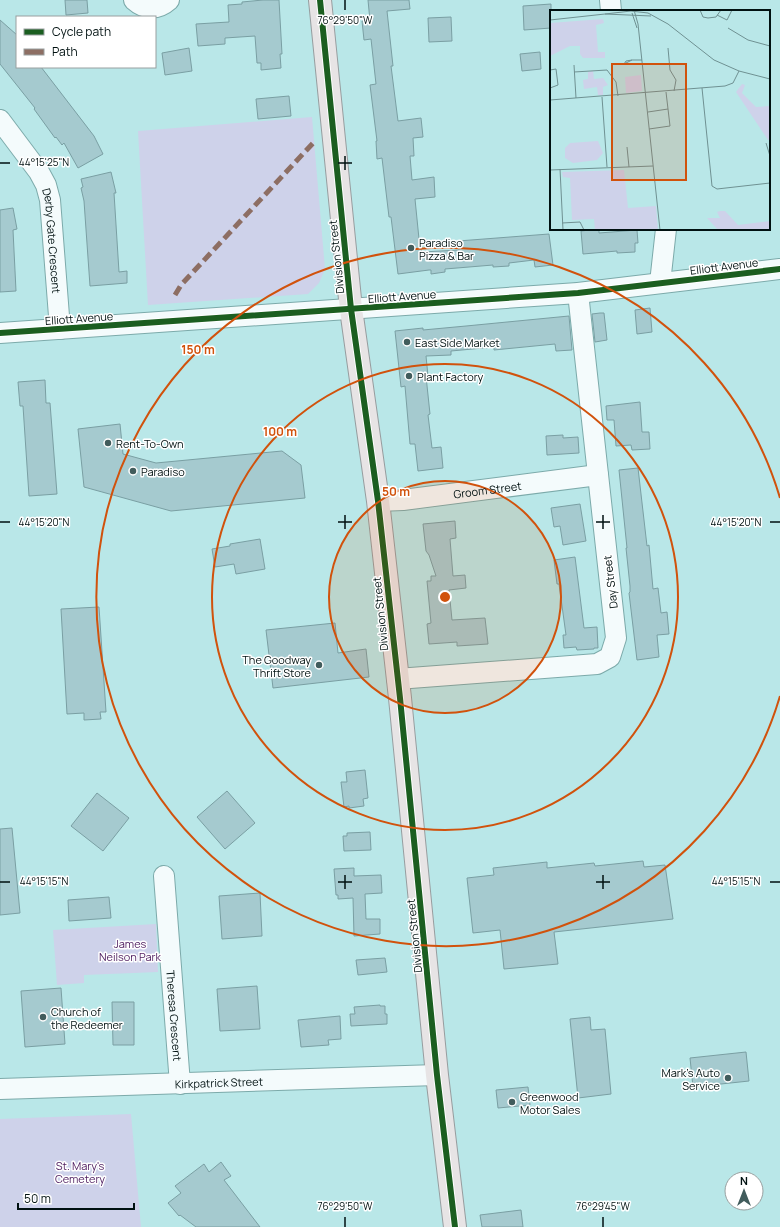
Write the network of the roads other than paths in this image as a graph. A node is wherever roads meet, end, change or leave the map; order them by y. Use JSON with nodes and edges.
{"nodes":[{"id":1,"x":134,"y":0,"type":"edge"},
{"id":2,"x":169,"y":0,"type":"edge"},
{"id":3,"x":320,"y":0,"type":"edge"},
{"id":4,"x":610,"y":0,"type":"edge"},
{"id":5,"x":611,"y":10,"type":"edge"},
{"id":6,"x":0,"y":120,"type":"edge"},
{"id":7,"x":666,"y":230,"type":"edge"},
{"id":8,"x":780,"y":269,"type":"edge"},
{"id":9,"x":660,"y":283,"type":"junction"},
{"id":10,"x":578,"y":293,"type":"junction"},
{"id":11,"x":351,"y":309,"type":"junction"},
{"id":12,"x":60,"y":329,"type":"junction"},
{"id":13,"x":0,"y":333,"type":"edge"},
{"id":14,"x":598,"y":475,"type":"junction"},
{"id":15,"x":378,"y":501,"type":"junction"},
{"id":16,"x":397,"y":679,"type":"junction"},
{"id":17,"x":164,"y":876,"type":"dead end"},
{"id":18,"x":437,"y":1075,"type":"junction"},
{"id":19,"x":180,"y":1084,"type":"junction"},
{"id":20,"x":0,"y":1089,"type":"edge"},
{"id":21,"x":454,"y":1227,"type":"edge"}],
"edges":[{"from":1,"to":2,"type":"street"},
{"from":3,"to":11,"type":"main road","name":"Division Street"},
{"from":4,"to":5,"type":"street"},
{"from":6,"to":12,"type":"street","name":"Derby Gate Crescent"},
{"from":7,"to":9,"type":"street"},
{"from":8,"to":9,"type":"street","name":"Elliott Avenue"},
{"from":9,"to":10,"type":"street","name":"Elliott Avenue"},
{"from":10,"to":11,"type":"street","name":"Elliott Avenue"},
{"from":10,"to":14,"type":"street","name":"Day Street"},
{"from":11,"to":12,"type":"street","name":"Elliott Avenue"},
{"from":11,"to":15,"type":"main road","name":"Division Street"},
{"from":12,"to":13,"type":"street","name":"Elliott Avenue"},
{"from":14,"to":15,"type":"street","name":"Groom Street"},
{"from":14,"to":16,"type":"street","name":"Day Street"},
{"from":15,"to":16,"type":"main road","name":"Division Street"},
{"from":16,"to":18,"type":"main road","name":"Division Street"},
{"from":17,"to":19,"type":"street","name":"Theresa Crescent"},
{"from":18,"to":19,"type":"street","name":"Kirkpatrick Street"},
{"from":18,"to":21,"type":"main road","name":"Division Street"},
{"from":19,"to":20,"type":"street","name":"Kirkpatrick Street"}]}
